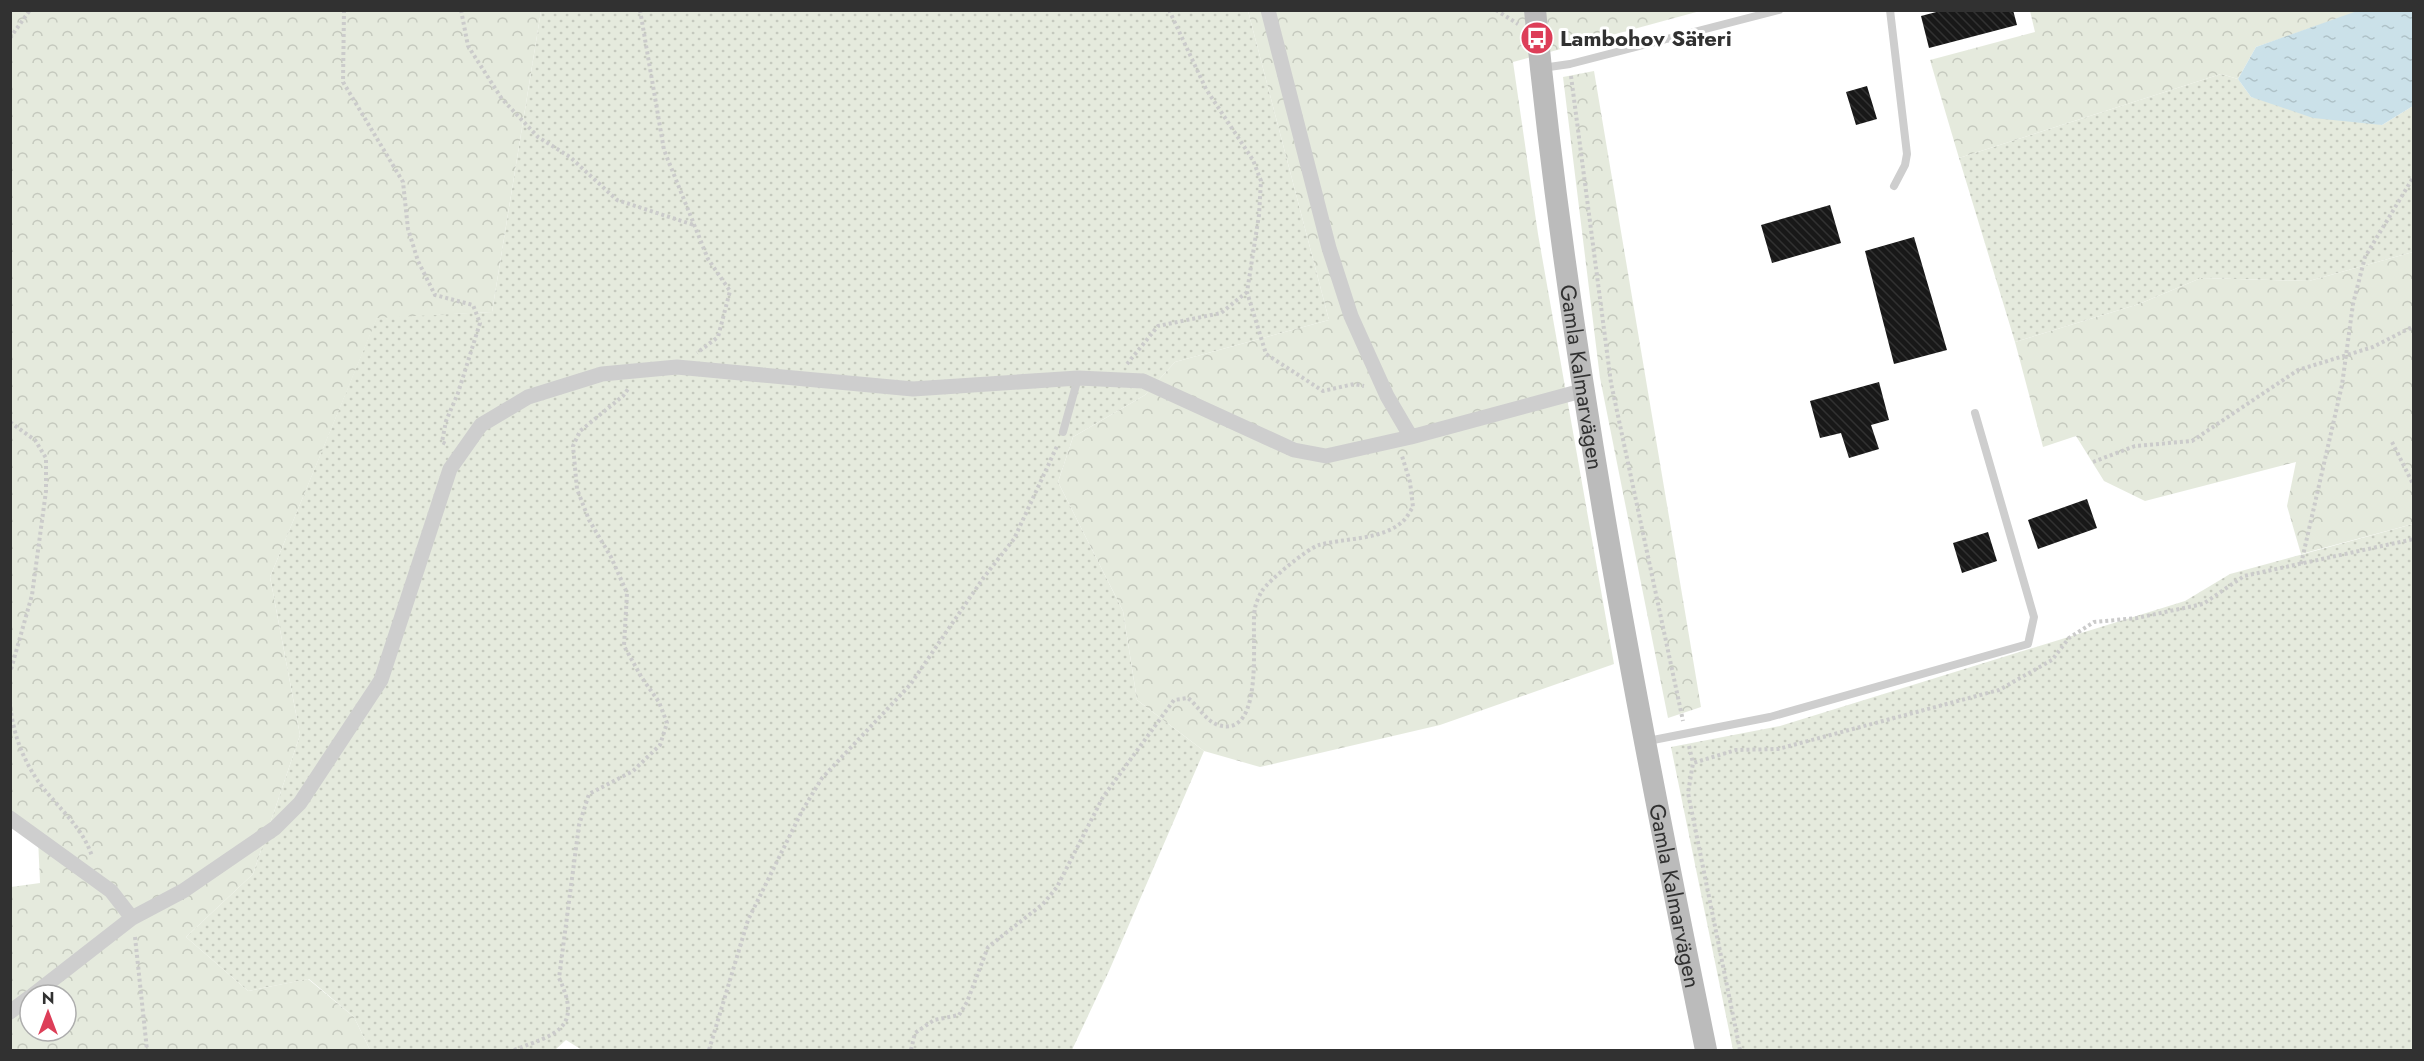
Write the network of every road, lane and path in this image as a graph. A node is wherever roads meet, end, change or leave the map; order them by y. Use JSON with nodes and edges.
{"nodes":[{"id":1,"x":30,"y":10,"type":"edge"},
{"id":2,"x":344,"y":10,"type":"edge"},
{"id":3,"x":461,"y":10,"type":"edge"},
{"id":4,"x":640,"y":10,"type":"edge"},
{"id":5,"x":1169,"y":10,"type":"edge"},
{"id":6,"x":1268,"y":10,"type":"edge"},
{"id":7,"x":1534,"y":10,"type":"edge"},
{"id":8,"x":1779,"y":10,"type":"edge"},
{"id":9,"x":1890,"y":10,"type":"edge"},
{"id":10,"x":10,"y":38,"type":"edge"},
{"id":11,"x":1570,"y":64,"type":"junction"},
{"id":12,"x":1541,"y":69,"type":"junction"},
{"id":13,"x":2414,"y":176,"type":"edge"},
{"id":14,"x":1894,"y":186,"type":"dead end"},
{"id":15,"x":695,"y":226,"type":"junction"},
{"id":16,"x":1247,"y":292,"type":"junction"},
{"id":17,"x":2414,"y":326,"type":"edge"},
{"id":18,"x":2346,"y":356,"type":"junction"},
{"id":19,"x":677,"y":367,"type":"junction"},
{"id":20,"x":629,"y":372,"type":"junction"},
{"id":21,"x":1078,"y":378,"type":"junction"},
{"id":22,"x":1114,"y":380,"type":"junction"},
{"id":23,"x":1370,"y":387,"type":"dead end"},
{"id":24,"x":1585,"y":390,"type":"junction"},
{"id":25,"x":1975,"y":413,"type":"dead end"},
{"id":26,"x":10,"y":422,"type":"edge"},
{"id":27,"x":1063,"y":432,"type":"joint"},
{"id":28,"x":1404,"y":439,"type":"junction"},
{"id":29,"x":2392,"y":442,"type":"dead end"},
{"id":30,"x":460,"y":454,"type":"junction"},
{"id":31,"x":2092,"y":462,"type":"dead end"},
{"id":32,"x":2414,"y":486,"type":"edge"},
{"id":33,"x":2414,"y":539,"type":"edge"},
{"id":34,"x":2301,"y":564,"type":"junction"},
{"id":35,"x":10,"y":673,"type":"edge"},
{"id":36,"x":10,"y":701,"type":"edge"},
{"id":37,"x":1686,"y":734,"type":"junction"},
{"id":38,"x":1647,"y":741,"type":"junction"},
{"id":39,"x":1693,"y":763,"type":"junction"},
{"id":40,"x":10,"y":818,"type":"edge"},
{"id":41,"x":95,"y":879,"type":"junction"},
{"id":42,"x":132,"y":918,"type":"junction"},
{"id":43,"x":49,"y":983,"type":"edge"},
{"id":44,"x":147,"y":1050,"type":"edge"},
{"id":45,"x":514,"y":1050,"type":"edge"},
{"id":46,"x":709,"y":1050,"type":"edge"},
{"id":47,"x":911,"y":1050,"type":"edge"},
{"id":48,"x":1706,"y":1050,"type":"edge"},
{"id":49,"x":1740,"y":1050,"type":"edge"}],
"edges":[{"from":1,"to":10,"type":"path"},
{"from":2,"to":30,"type":"path"},
{"from":3,"to":15,"type":"path"},
{"from":4,"to":15,"type":"path"},
{"from":5,"to":16,"type":"path"},
{"from":6,"to":28,"type":"street"},
{"from":7,"to":12,"type":"street","name":"Gamla Kalmarvägen"},
{"from":8,"to":11,"type":"lane"},
{"from":9,"to":14,"type":"lane"},
{"from":11,"to":12,"type":"lane"},
{"from":11,"to":37,"type":"path"},
{"from":12,"to":24,"type":"street","name":"Gamla Kalmarvägen"},
{"from":13,"to":18,"type":"path"},
{"from":15,"to":19,"type":"path"},
{"from":16,"to":22,"type":"path"},
{"from":16,"to":23,"type":"path"},
{"from":17,"to":18,"type":"path"},
{"from":18,"to":31,"type":"path"},
{"from":18,"to":34,"type":"path"},
{"from":19,"to":20,"type":"street"},
{"from":19,"to":21,"type":"street"},
{"from":20,"to":30,"type":"street"},
{"from":20,"to":45,"type":"path"},
{"from":21,"to":22,"type":"street"},
{"from":21,"to":27,"type":"lane"},
{"from":22,"to":28,"type":"street"},
{"from":24,"to":28,"type":"street"},
{"from":24,"to":38,"type":"street","name":"Gamla Kalmarvägen"},
{"from":25,"to":37,"type":"lane"},
{"from":26,"to":35,"type":"path"},
{"from":27,"to":46,"type":"path"},
{"from":28,"to":47,"type":"path"},
{"from":29,"to":32,"type":"path"},
{"from":30,"to":42,"type":"street"},
{"from":33,"to":34,"type":"path"},
{"from":34,"to":39,"type":"path"},
{"from":36,"to":41,"type":"path"},
{"from":37,"to":38,"type":"lane"},
{"from":37,"to":39,"type":"path"},
{"from":38,"to":48,"type":"street","name":"Gamla Kalmarvägen"},
{"from":39,"to":49,"type":"path"},
{"from":40,"to":41,"type":"street"},
{"from":41,"to":42,"type":"street"},
{"from":42,"to":43,"type":"street"},
{"from":42,"to":44,"type":"path"}]}
